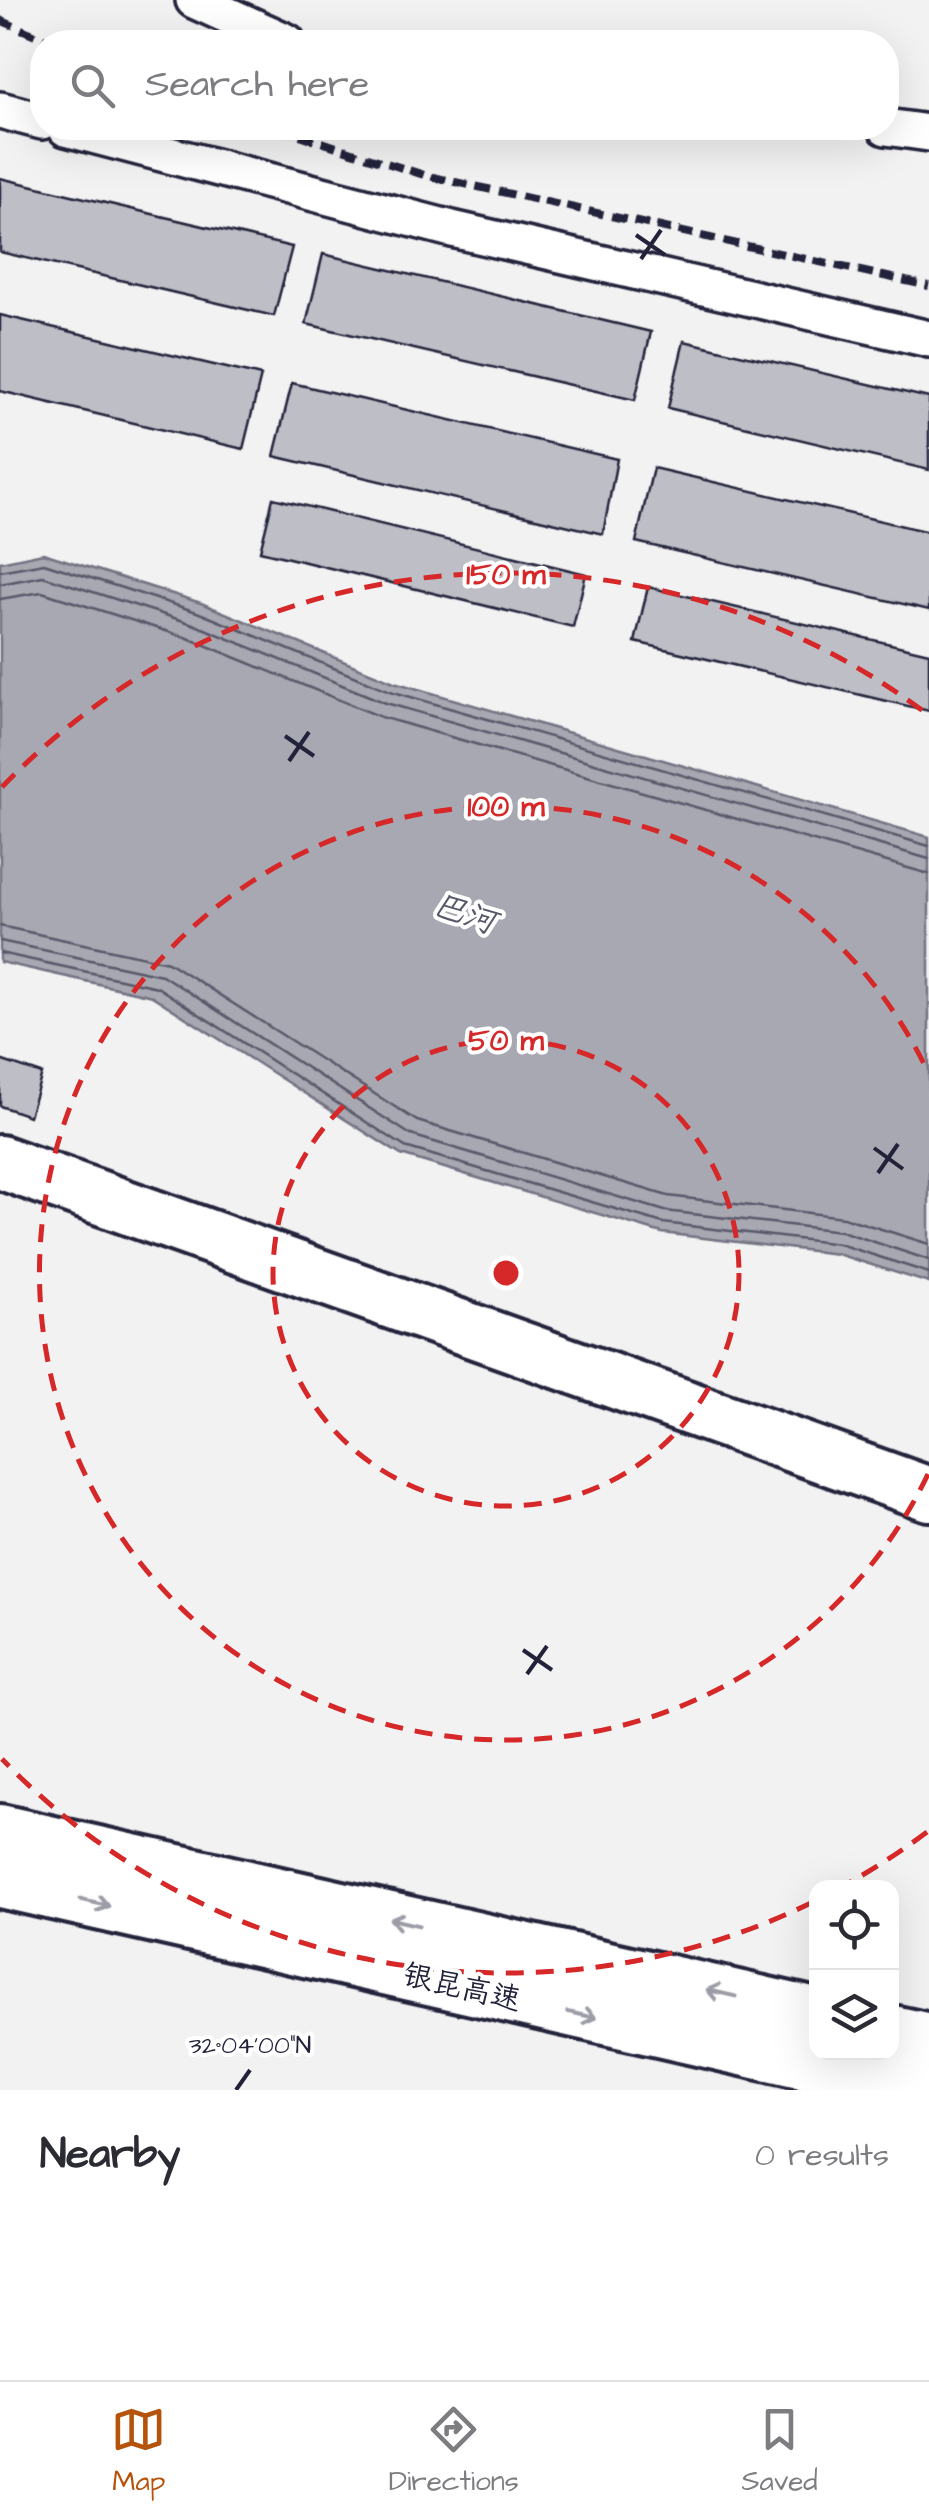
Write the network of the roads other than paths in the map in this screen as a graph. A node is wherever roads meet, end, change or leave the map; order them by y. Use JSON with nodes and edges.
{"nodes":[{"id":1,"x":194,"y":0,"type":"edge"},
{"id":2,"x":260,"y":30,"type":"edge"},
{"id":3,"x":0,"y":110,"type":"edge"},
{"id":4,"x":30,"y":119,"type":"edge"},
{"id":5,"x":899,"y":129,"type":"edge"},
{"id":6,"x":929,"y":132,"type":"edge"},
{"id":7,"x":111,"y":140,"type":"edge"},
{"id":8,"x":929,"y":339,"type":"edge"},
{"id":9,"x":0,"y":1162,"type":"edge"},
{"id":10,"x":929,"y":1494,"type":"edge"},
{"id":11,"x":0,"y":1831,"type":"edge"},
{"id":12,"x":0,"y":1881,"type":"edge"},
{"id":13,"x":809,"y":2013,"type":"edge"},
{"id":14,"x":899,"y":2034,"type":"edge"},
{"id":15,"x":929,"y":2040,"type":"edge"},
{"id":16,"x":924,"y":2090,"type":"edge"}],
"edges":[{"from":1,"to":2,"type":"street"},
{"from":3,"to":4,"type":"street"},
{"from":5,"to":6,"type":"street"},
{"from":7,"to":8,"type":"street"},
{"from":9,"to":10,"type":"highway"},
{"from":13,"to":11,"type":"highway","name":"银昆高速","one_way":true},
{"from":12,"to":16,"type":"highway","name":"银昆高速","one_way":true},
{"from":14,"to":15,"type":"highway"}]}
